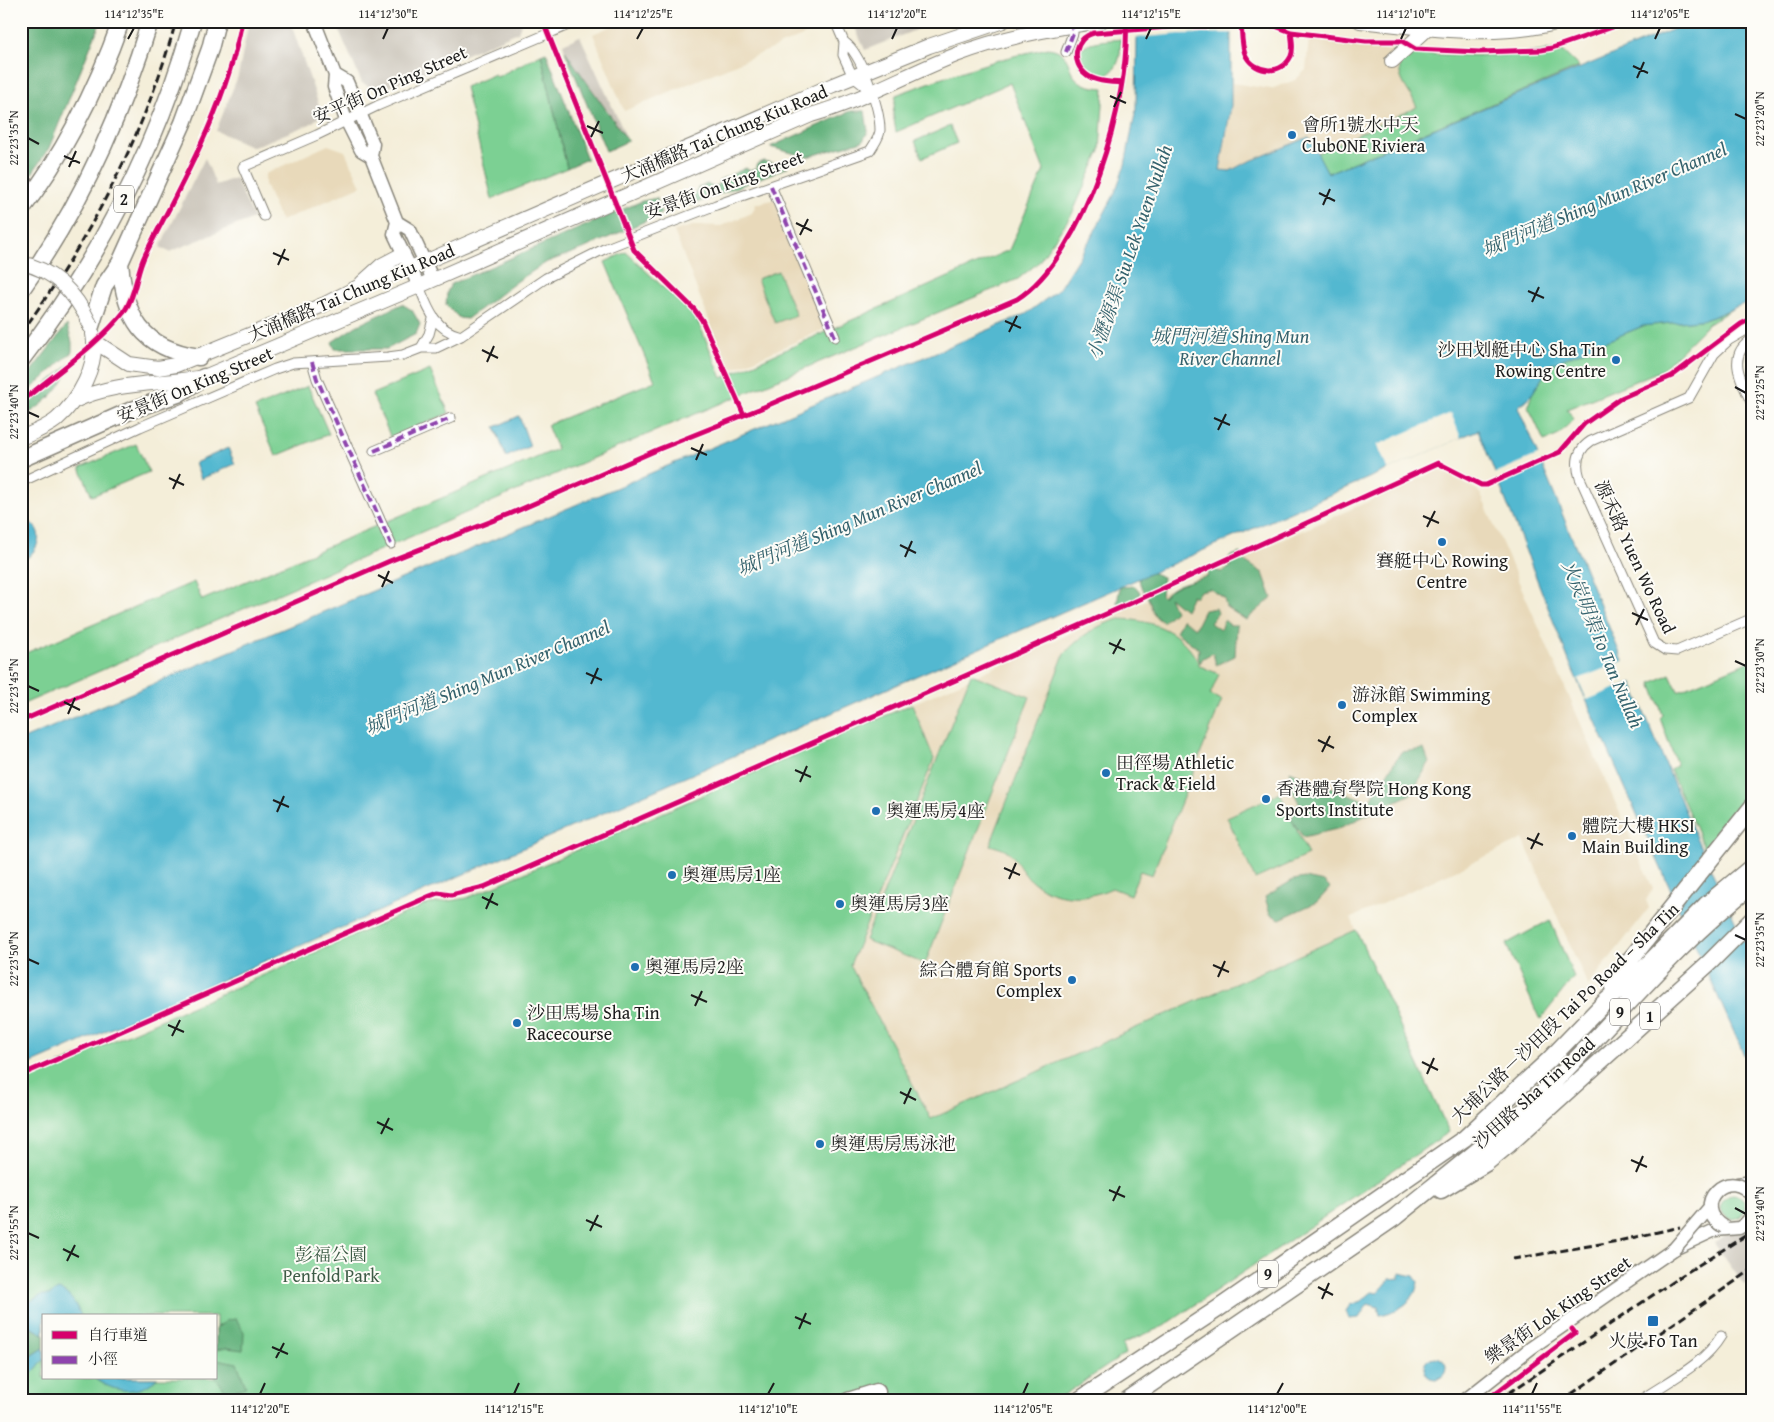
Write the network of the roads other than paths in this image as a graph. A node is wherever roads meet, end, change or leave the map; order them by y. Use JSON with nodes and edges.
{"nodes":[{"id":1,"x":122,"y":21,"type":"edge"},
{"id":2,"x":150,"y":21,"type":"edge"},
{"id":3,"x":193,"y":21,"type":"edge"},
{"id":4,"x":217,"y":21,"type":"edge"},
{"id":5,"x":314,"y":21,"type":"edge"},
{"id":6,"x":578,"y":21,"type":"edge"},
{"id":7,"x":835,"y":21,"type":"edge"},
{"id":8,"x":1004,"y":21,"type":"edge"},
{"id":9,"x":1102,"y":21,"type":"edge"},
{"id":10,"x":1360,"y":21,"type":"edge"},
{"id":11,"x":1563,"y":21,"type":"edge"},
{"id":12,"x":1387,"y":23,"type":"edge"},
{"id":13,"x":1072,"y":26,"type":"junction"},
{"id":14,"x":1426,"y":30,"type":"junction"},
{"id":15,"x":1066,"y":52,"type":"dead end"},
{"id":16,"x":1392,"y":61,"type":"dead end"},
{"id":17,"x":335,"y":75,"type":"junction"},
{"id":18,"x":858,"y":75,"type":"junction"},
{"id":19,"x":871,"y":92,"type":"junction"},
{"id":20,"x":360,"y":114,"type":"junction"},
{"id":21,"x":346,"y":120,"type":"junction"},
{"id":22,"x":371,"y":156,"type":"junction"},
{"id":23,"x":771,"y":186,"type":"junction"},
{"id":24,"x":21,"y":210,"type":"edge"},
{"id":25,"x":264,"y":216,"type":"dead end"},
{"id":26,"x":397,"y":222,"type":"junction"},
{"id":27,"x":402,"y":254,"type":"junction"},
{"id":28,"x":425,"y":261,"type":"junction"},
{"id":29,"x":21,"y":263,"type":"edge"},
{"id":30,"x":120,"y":264,"type":"junction"},
{"id":31,"x":411,"y":268,"type":"junction"},
{"id":32,"x":433,"y":280,"type":"junction"},
{"id":33,"x":419,"y":286,"type":"junction"},
{"id":34,"x":358,"y":287,"type":"junction"},
{"id":35,"x":21,"y":290,"type":"edge"},
{"id":36,"x":433,"y":320,"type":"junction"},
{"id":37,"x":1753,"y":326,"type":"edge"},
{"id":38,"x":93,"y":333,"type":"junction"},
{"id":39,"x":461,"y":336,"type":"junction"},
{"id":40,"x":835,"y":336,"type":"dead end"},
{"id":41,"x":1753,"y":339,"type":"edge"},
{"id":42,"x":420,"y":348,"type":"junction"},
{"id":43,"x":199,"y":357,"type":"junction"},
{"id":44,"x":21,"y":360,"type":"edge"},
{"id":45,"x":312,"y":362,"type":"junction"},
{"id":46,"x":204,"y":377,"type":"joint"},
{"id":47,"x":160,"y":392,"type":"junction"},
{"id":48,"x":74,"y":400,"type":"junction"},
{"id":49,"x":1753,"y":406,"type":"edge"},
{"id":50,"x":452,"y":418,"type":"dead end"},
{"id":51,"x":21,"y":438,"type":"edge"},
{"id":52,"x":374,"y":451,"type":"dead end"},
{"id":53,"x":21,"y":459,"type":"edge"},
{"id":54,"x":21,"y":482,"type":"edge"},
{"id":55,"x":391,"y":544,"type":"dead end"},
{"id":56,"x":1753,"y":618,"type":"edge"},
{"id":57,"x":1753,"y":806,"type":"edge"},
{"id":58,"x":1753,"y":866,"type":"edge"},
{"id":59,"x":1753,"y":885,"type":"edge"},
{"id":60,"x":1726,"y":897,"type":"junction"},
{"id":61,"x":1753,"y":919,"type":"edge"},
{"id":62,"x":1684,"y":936,"type":"junction"},
{"id":63,"x":1605,"y":1002,"type":"junction"},
{"id":64,"x":1753,"y":1182,"type":"edge"},
{"id":65,"x":1737,"y":1184,"type":"junction"},
{"id":66,"x":1753,"y":1198,"type":"edge"},
{"id":67,"x":1710,"y":1207,"type":"junction"},
{"id":68,"x":1753,"y":1215,"type":"edge"},
{"id":69,"x":1394,"y":1218,"type":"junction"},
{"id":70,"x":1724,"y":1227,"type":"junction"},
{"id":71,"x":1674,"y":1249,"type":"junction"},
{"id":72,"x":1721,"y":1336,"type":"dead end"},
{"id":73,"x":878,"y":1392,"type":"dead end"},
{"id":74,"x":848,"y":1401,"type":"edge"},
{"id":75,"x":1078,"y":1401,"type":"edge"},
{"id":76,"x":1126,"y":1401,"type":"edge"},
{"id":77,"x":1464,"y":1401,"type":"edge"},
{"id":78,"x":1638,"y":1401,"type":"edge"}],
"edges":[{"from":1,"to":24,"type":"highway"},
{"from":2,"to":35,"type":"highway"},
{"from":3,"to":44,"type":"highway","number":"2"},
{"from":4,"to":30,"type":"highway"},
{"from":5,"to":17,"type":"street"},
{"from":6,"to":20,"type":"street","name":"安平街 On Ping Street"},
{"from":7,"to":18,"type":"street","name":"安景街 On King Street"},
{"from":8,"to":18,"type":"main road","name":"大涌橋路 Tai Chung Kiu Road"},
{"from":9,"to":13,"type":"main road","name":"大涌橋路 Tai Chung Kiu Road"},
{"from":10,"to":12,"type":"main road"},
{"from":11,"to":14,"type":"main road"},
{"from":12,"to":14,"type":"main road"},
{"from":13,"to":15,"type":"street"},
{"from":13,"to":19,"type":"main road","name":"大涌橋路 Tai Chung Kiu Road"},
{"from":14,"to":16,"type":"main road"},
{"from":17,"to":20,"type":"street"},
{"from":17,"to":21,"type":"street"},
{"from":18,"to":19,"type":"street","name":"安景街 On King Street"},
{"from":18,"to":28,"type":"main road","name":"大涌橋路 Tai Chung Kiu Road"},
{"from":19,"to":23,"type":"street","name":"安景街 On King Street"},
{"from":19,"to":32,"type":"main road","name":"大涌橋路 Tai Chung Kiu Road"},
{"from":20,"to":21,"type":"street","name":"安平街 On Ping Street"},
{"from":20,"to":22,"type":"street"},
{"from":21,"to":22,"type":"street"},
{"from":21,"to":25,"type":"street","name":"安平街 On Ping Street"},
{"from":22,"to":26,"type":"street"},
{"from":23,"to":39,"type":"street","name":"安景街 On King Street"},
{"from":23,"to":40,"type":"street"},
{"from":26,"to":27,"type":"street"},
{"from":26,"to":28,"type":"street"},
{"from":27,"to":31,"type":"street"},
{"from":27,"to":34,"type":"main road"},
{"from":28,"to":31,"type":"main road","name":"大涌橋路 Tai Chung Kiu Road"},
{"from":28,"to":32,"type":"street"},
{"from":29,"to":38,"type":"main road","bridge":true},
{"from":30,"to":38,"type":"highway"},
{"from":30,"to":43,"type":"highway"},
{"from":31,"to":33,"type":"street"},
{"from":31,"to":34,"type":"main road","name":"大涌橋路 Tai Chung Kiu Road"},
{"from":32,"to":33,"type":"main road","name":"大涌橋路 Tai Chung Kiu Road"},
{"from":33,"to":36,"type":"street"},
{"from":33,"to":46,"type":"main road","name":"大涌橋路 Tai Chung Kiu Road"},
{"from":34,"to":43,"type":"main road","name":"大涌橋路 Tai Chung Kiu Road"},
{"from":36,"to":39,"type":"street"},
{"from":36,"to":42,"type":"street"},
{"from":37,"to":56,"type":"street","name":"源禾路 Yuen Wo Road"},
{"from":38,"to":43,"type":"main road","name":"大涌橋路 Tai Chung Kiu Road"},
{"from":38,"to":48,"type":"main road"},
{"from":39,"to":42,"type":"street","name":"安景街 On King Street"},
{"from":41,"to":49,"type":"street"},
{"from":42,"to":45,"type":"street","name":"安景街 On King Street"},
{"from":45,"to":54,"type":"street","name":"安景街 On King Street"},
{"from":45,"to":55,"type":"street"},
{"from":46,"to":47,"type":"highway"},
{"from":47,"to":48,"type":"main road"},
{"from":47,"to":53,"type":"highway"},
{"from":48,"to":51,"type":"main road"},
{"from":50,"to":52,"type":"street"},
{"from":57,"to":63,"type":"highway"},
{"from":58,"to":60,"type":"highway","name":"大埔公路－沙田段 Tai Po Road – Sha Tin","number":"9"},
{"from":59,"to":60,"type":"highway","name":"大埔公路－沙田段 Tai Po Road – Sha Tin","number":"9"},
{"from":60,"to":62,"type":"highway","name":"大埔公路－沙田段 Tai Po Road – Sha Tin","number":"9"},
{"from":61,"to":69,"type":"highway","name":"沙田路 Sha Tin Road","number":"1"},
{"from":62,"to":63,"type":"highway","name":"大埔公路－沙田段 Tai Po Road – Sha Tin","number":"9"},
{"from":62,"to":69,"type":"highway","name":"大埔公路－沙田段 Tai Po Road – Sha Tin","number":"9"},
{"from":63,"to":75,"type":"highway","name":"大埔公路－沙田段 Tai Po Road – Sha Tin","number":"9"},
{"from":64,"to":65,"type":"street"},
{"from":65,"to":66,"type":"street","bridge":true},
{"from":65,"to":67,"type":"street","name":"樂景街 Lok King Street","bridge":true},
{"from":67,"to":70,"type":"street","bridge":true},
{"from":67,"to":71,"type":"street","name":"樂景街 Lok King Street","bridge":true},
{"from":68,"to":70,"type":"street","name":"樂景街 Lok King Street"},
{"from":69,"to":76,"type":"highway","name":"大埔公路－沙田段 Tai Po Road – Sha Tin","number":"9"},
{"from":70,"to":71,"type":"street","name":"樂景街 Lok King Street","bridge":true},
{"from":71,"to":77,"type":"street","name":"樂景街 Lok King Street"},
{"from":72,"to":78,"type":"street"},
{"from":73,"to":74,"type":"highway"}]}
